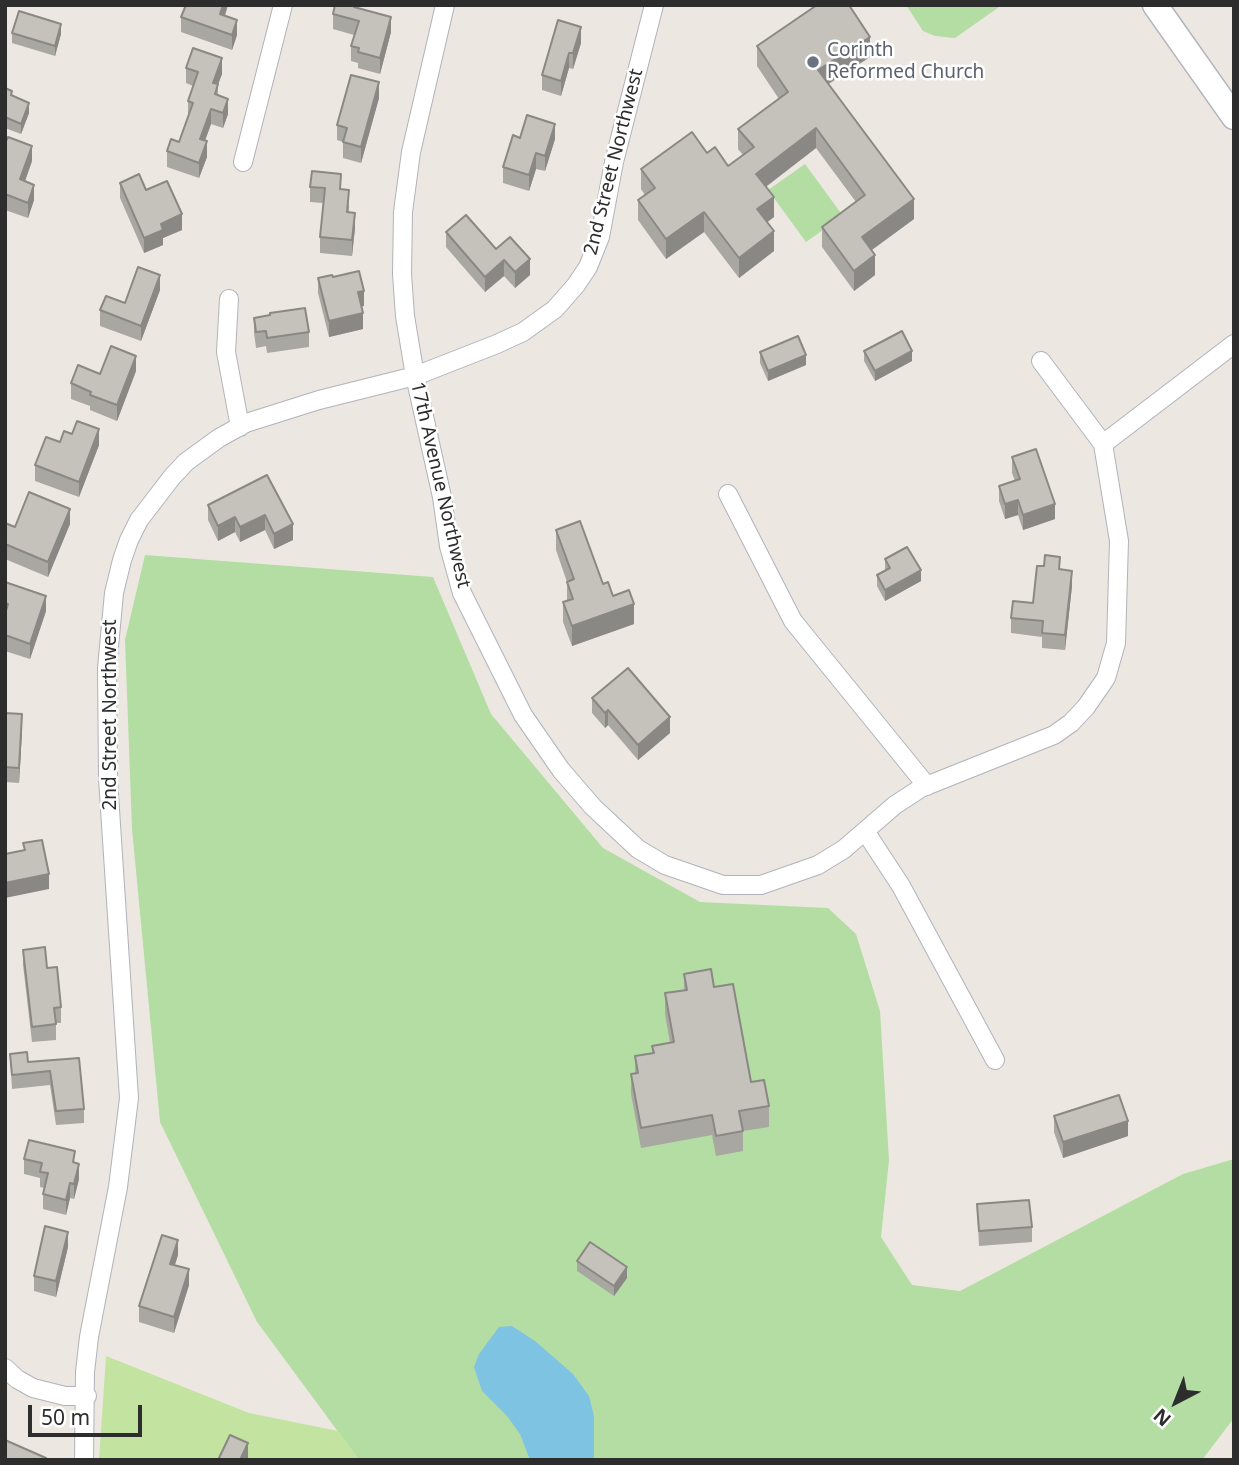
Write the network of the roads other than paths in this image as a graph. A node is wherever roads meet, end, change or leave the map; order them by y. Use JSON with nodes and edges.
{"nodes":[{"id":1,"x":283,"y":5,"type":"edge"},
{"id":2,"x":444,"y":5,"type":"edge"},
{"id":3,"x":654,"y":5,"type":"edge"},
{"id":4,"x":1155,"y":5,"type":"edge"},
{"id":5,"x":1233,"y":114,"type":"edge"},
{"id":6,"x":243,"y":162,"type":"dead end"},
{"id":7,"x":229,"y":299,"type":"dead end"},
{"id":8,"x":1234,"y":344,"type":"edge"},
{"id":9,"x":1041,"y":361,"type":"dead end"},
{"id":10,"x":415,"y":376,"type":"junction"},
{"id":11,"x":240,"y":427,"type":"junction"},
{"id":12,"x":1103,"y":444,"type":"junction"},
{"id":13,"x":728,"y":494,"type":"dead end"},
{"id":14,"x":927,"y":786,"type":"junction"},
{"id":15,"x":865,"y":831,"type":"junction"},
{"id":16,"x":995,"y":1060,"type":"dead end"},
{"id":17,"x":5,"y":1368,"type":"edge"},
{"id":18,"x":87,"y":1396,"type":"junction"},
{"id":19,"x":84,"y":1460,"type":"edge"}],
"edges":[{"from":1,"to":6,"type":"street"},
{"from":2,"to":10,"type":"street","name":"17th Avenue Northwest"},
{"from":3,"to":10,"type":"street","name":"2nd Street Northwest"},
{"from":4,"to":5,"type":"main road"},
{"from":7,"to":11,"type":"street"},
{"from":8,"to":12,"type":"street"},
{"from":9,"to":12,"type":"street"},
{"from":10,"to":11,"type":"street","name":"2nd Street Northwest"},
{"from":10,"to":15,"type":"street","name":"17th Avenue Northwest"},
{"from":11,"to":18,"type":"street","name":"2nd Street Northwest"},
{"from":12,"to":14,"type":"street","name":"17th Avenue Northwest"},
{"from":13,"to":14,"type":"street"},
{"from":14,"to":15,"type":"street","name":"17th Avenue Northwest"},
{"from":15,"to":16,"type":"street"},
{"from":17,"to":18,"type":"street"},
{"from":18,"to":19,"type":"street","name":"2nd Street Northwest"}]}
